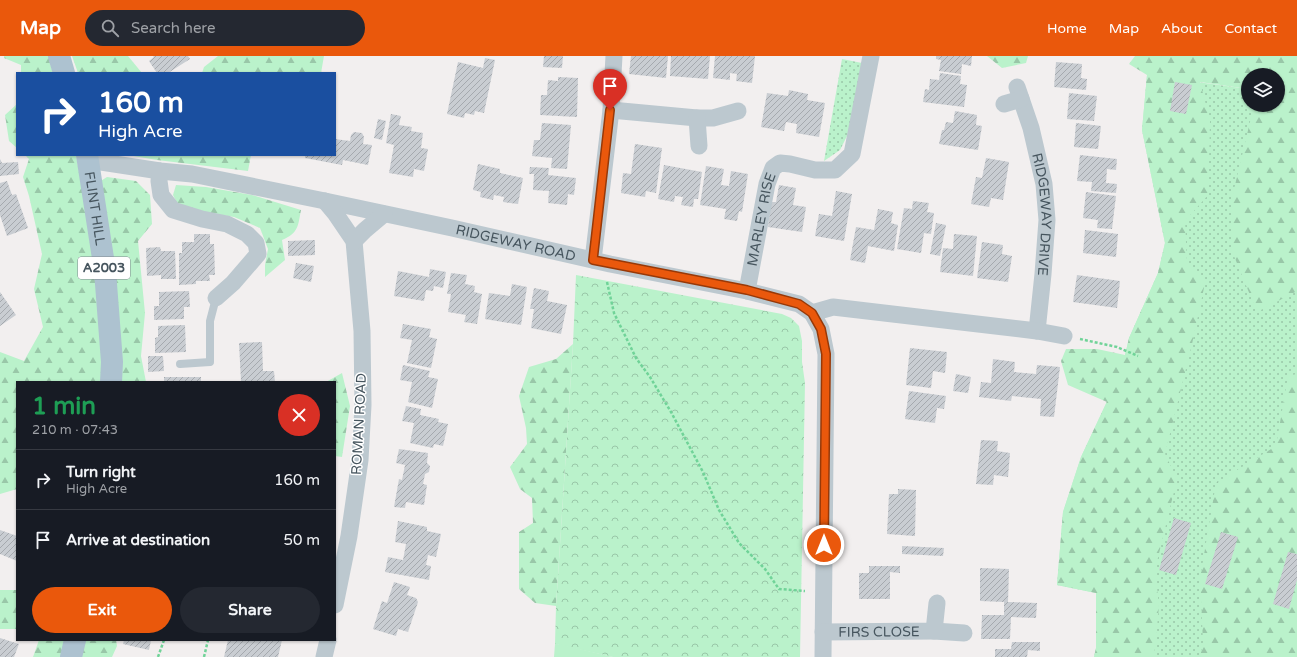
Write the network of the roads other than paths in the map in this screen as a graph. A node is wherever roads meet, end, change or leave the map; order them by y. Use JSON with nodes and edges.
{"nodes":[{"id":1,"x":59,"y":56,"type":"edge"},
{"id":2,"x":614,"y":56,"type":"edge"},
{"id":3,"x":870,"y":56,"type":"edge"},
{"id":4,"x":64,"y":72,"type":"edge"},
{"id":5,"x":1004,"y":104,"type":"dead end"},
{"id":6,"x":610,"y":110,"type":"junction"},
{"id":7,"x":738,"y":111,"type":"dead end"},
{"id":8,"x":697,"y":118,"type":"junction"},
{"id":9,"x":699,"y":146,"type":"dead end"},
{"id":10,"x":87,"y":157,"type":"edge"},
{"id":11,"x":160,"y":171,"type":"junction"},
{"id":12,"x":325,"y":201,"type":"junction"},
{"id":13,"x":384,"y":214,"type":"junction"},
{"id":14,"x":354,"y":241,"type":"junction"},
{"id":15,"x":593,"y":260,"type":"junction"},
{"id":16,"x":747,"y":290,"type":"junction"},
{"id":17,"x":216,"y":298,"type":"joint"},
{"id":18,"x":812,"y":313,"type":"junction"},
{"id":19,"x":1037,"y":331,"type":"junction"},
{"id":20,"x":1064,"y":336,"type":"road end"},
{"id":21,"x":180,"y":364,"type":"dead end"},
{"id":22,"x":111,"y":381,"type":"edge"},
{"id":23,"x":336,"y":600,"type":"edge"},
{"id":24,"x":938,"y":603,"type":"dead end"},
{"id":25,"x":934,"y":631,"type":"junction"},
{"id":26,"x":823,"y":632,"type":"junction"},
{"id":27,"x":964,"y":633,"type":"dead end"},
{"id":28,"x":75,"y":641,"type":"edge"},
{"id":29,"x":328,"y":641,"type":"edge"},
{"id":30,"x":71,"y":657,"type":"edge"},
{"id":31,"x":324,"y":657,"type":"edge"},
{"id":32,"x":823,"y":657,"type":"edge"}],
"edges":[{"from":1,"to":4,"type":"main road"},
{"from":2,"to":6,"type":"street"},
{"from":3,"to":16,"type":"street","name":"MARLEY RISE"},
{"from":5,"to":19,"type":"street","name":"RIDGEWAY DRIVE"},
{"from":6,"to":8,"type":"street"},
{"from":6,"to":15,"type":"street"},
{"from":7,"to":8,"type":"street"},
{"from":8,"to":9,"type":"street"},
{"from":10,"to":11,"type":"street","name":"RIDGEWAY ROAD"},
{"from":10,"to":22,"type":"main road","name":"FLINT HILL","number":"A2003"},
{"from":11,"to":12,"type":"street","name":"RIDGEWAY ROAD"},
{"from":11,"to":17,"type":"street"},
{"from":12,"to":13,"type":"street","name":"RIDGEWAY ROAD"},
{"from":12,"to":14,"type":"street","name":"ROMAN ROAD"},
{"from":13,"to":14,"type":"street"},
{"from":13,"to":15,"type":"street","name":"RIDGEWAY ROAD"},
{"from":14,"to":23,"type":"street","name":"ROMAN ROAD"},
{"from":15,"to":16,"type":"street","name":"RIDGEWAY ROAD"},
{"from":16,"to":18,"type":"street","name":"RIDGEWAY ROAD"},
{"from":17,"to":21,"type":"lane"},
{"from":18,"to":19,"type":"street"},
{"from":18,"to":26,"type":"street"},
{"from":19,"to":20,"type":"street"},
{"from":24,"to":25,"type":"street","name":"FIRS CLOSE"},
{"from":25,"to":26,"type":"street","name":"FIRS CLOSE"},
{"from":25,"to":27,"type":"street","name":"FIRS CLOSE"},
{"from":26,"to":32,"type":"street"},
{"from":28,"to":30,"type":"main road"},
{"from":29,"to":31,"type":"street"}]}
